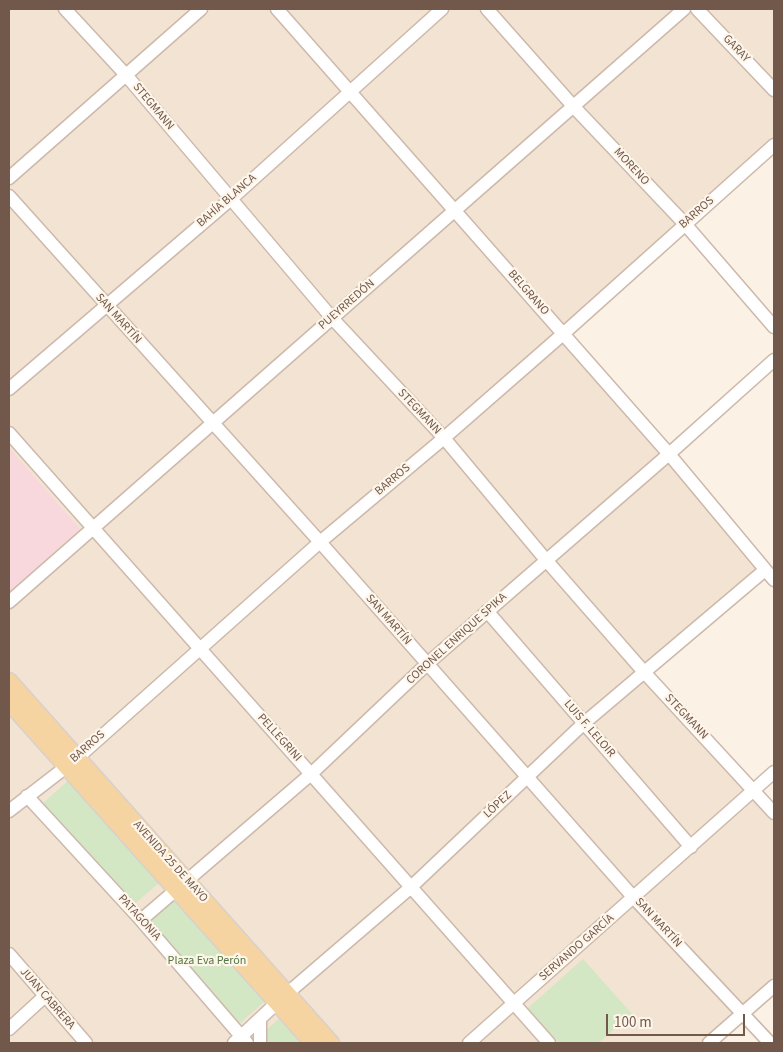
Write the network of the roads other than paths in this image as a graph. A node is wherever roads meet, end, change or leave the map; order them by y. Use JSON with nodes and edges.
{"nodes":[{"id":1,"x":65,"y":9,"type":"edge"},
{"id":2,"x":201,"y":9,"type":"edge"},
{"id":3,"x":277,"y":9,"type":"edge"},
{"id":4,"x":442,"y":9,"type":"edge"},
{"id":5,"x":487,"y":9,"type":"edge"},
{"id":6,"x":684,"y":9,"type":"edge"},
{"id":7,"x":697,"y":9,"type":"edge"},
{"id":8,"x":126,"y":75,"type":"junction"},
{"id":9,"x":774,"y":90,"type":"edge"},
{"id":10,"x":350,"y":92,"type":"junction"},
{"id":11,"x":573,"y":106,"type":"junction"},
{"id":12,"x":774,"y":146,"type":"edge"},
{"id":13,"x":9,"y":178,"type":"edge"},
{"id":14,"x":9,"y":196,"type":"edge"},
{"id":15,"x":230,"y":199,"type":"junction"},
{"id":16,"x":456,"y":210,"type":"junction"},
{"id":17,"x":684,"y":224,"type":"junction"},
{"id":18,"x":107,"y":306,"type":"junction"},
{"id":19,"x":332,"y":318,"type":"junction"},
{"id":20,"x":774,"y":327,"type":"edge"},
{"id":21,"x":563,"y":334,"type":"junction"},
{"id":22,"x":774,"y":360,"type":"edge"},
{"id":23,"x":9,"y":389,"type":"edge"},
{"id":24,"x":212,"y":424,"type":"junction"},
{"id":25,"x":9,"y":433,"type":"edge"},
{"id":26,"x":444,"y":438,"type":"junction"},
{"id":27,"x":669,"y":454,"type":"junction"},
{"id":28,"x":93,"y":528,"type":"junction"},
{"id":29,"x":320,"y":542,"type":"junction"},
{"id":30,"x":546,"y":560,"type":"junction"},
{"id":31,"x":765,"y":570,"type":"junction"},
{"id":32,"x":774,"y":580,"type":"edge"},
{"id":33,"x":9,"y":602,"type":"edge"},
{"id":34,"x":487,"y":611,"type":"junction"},
{"id":35,"x":200,"y":648,"type":"junction"},
{"id":36,"x":427,"y":664,"type":"junction"},
{"id":37,"x":644,"y":672,"type":"junction"},
{"id":38,"x":9,"y":681,"type":"edge"},
{"id":39,"x":9,"y":702,"type":"edge"},
{"id":40,"x":583,"y":724,"type":"junction"},
{"id":41,"x":72,"y":762,"type":"junction"},
{"id":42,"x":774,"y":772,"type":"edge"},
{"id":43,"x":311,"y":774,"type":"junction"},
{"id":44,"x":527,"y":778,"type":"junction"},
{"id":45,"x":754,"y":790,"type":"junction"},
{"id":46,"x":27,"y":796,"type":"junction"},
{"id":47,"x":9,"y":811,"type":"edge"},
{"id":48,"x":774,"y":813,"type":"edge"},
{"id":49,"x":691,"y":847,"type":"junction"},
{"id":50,"x":181,"y":885,"type":"junction"},
{"id":51,"x":410,"y":888,"type":"junction"},
{"id":52,"x":634,"y":898,"type":"junction"},
{"id":53,"x":142,"y":920,"type":"junction"},
{"id":54,"x":9,"y":954,"type":"edge"},
{"id":55,"x":774,"y":986,"type":"edge"},
{"id":56,"x":45,"y":996,"type":"junction"},
{"id":57,"x":282,"y":999,"type":"junction"},
{"id":58,"x":514,"y":1004,"type":"junction"},
{"id":59,"x":743,"y":1014,"type":"junction"},
{"id":60,"x":260,"y":1020,"type":"junction"},
{"id":61,"x":9,"y":1029,"type":"edge"},
{"id":62,"x":241,"y":1041,"type":"edge"},
{"id":63,"x":86,"y":1043,"type":"edge"},
{"id":64,"x":260,"y":1043,"type":"edge"},
{"id":65,"x":313,"y":1043,"type":"edge"},
{"id":66,"x":331,"y":1043,"type":"edge"},
{"id":67,"x":469,"y":1043,"type":"edge"},
{"id":68,"x":549,"y":1043,"type":"edge"},
{"id":69,"x":709,"y":1043,"type":"edge"},
{"id":70,"x":770,"y":1043,"type":"edge"}],
"edges":[{"from":1,"to":8,"type":"street","name":"STEGMANN"},
{"from":2,"to":8,"type":"street"},
{"from":3,"to":10,"type":"street","name":"BELGRANO"},
{"from":4,"to":10,"type":"street","name":"BAHÍA BLANCA"},
{"from":5,"to":11,"type":"street","name":"MORENO"},
{"from":6,"to":11,"type":"street","name":"PUEYRREDÓN"},
{"from":7,"to":9,"type":"street","name":"GARAY"},
{"from":8,"to":13,"type":"street"},
{"from":8,"to":15,"type":"street","name":"STEGMANN"},
{"from":10,"to":15,"type":"street","name":"BAHÍA BLANCA"},
{"from":10,"to":16,"type":"street","name":"BELGRANO"},
{"from":11,"to":16,"type":"street","name":"PUEYRREDÓN"},
{"from":11,"to":17,"type":"street","name":"MORENO"},
{"from":12,"to":17,"type":"street","name":"BARROS"},
{"from":14,"to":18,"type":"street","name":"SAN MARTÍN"},
{"from":15,"to":18,"type":"street","name":"BAHÍA BLANCA"},
{"from":15,"to":19,"type":"street","name":"STEGMANN"},
{"from":16,"to":19,"type":"street","name":"PUEYRREDÓN"},
{"from":16,"to":21,"type":"street","name":"BELGRANO"},
{"from":17,"to":20,"type":"street","name":"MORENO"},
{"from":17,"to":21,"type":"street","name":"BARROS"},
{"from":18,"to":23,"type":"street","name":"BAHÍA BLANCA"},
{"from":18,"to":24,"type":"street","name":"SAN MARTÍN"},
{"from":19,"to":24,"type":"street","name":"PUEYRREDÓN"},
{"from":19,"to":26,"type":"street","name":"STEGMANN"},
{"from":21,"to":26,"type":"street","name":"BARROS"},
{"from":21,"to":27,"type":"street","name":"BELGRANO"},
{"from":22,"to":27,"type":"street","name":"CORONEL ENRIQUE SPIKA"},
{"from":24,"to":28,"type":"street","name":"PUEYRREDÓN"},
{"from":24,"to":29,"type":"street","name":"SAN MARTÍN"},
{"from":25,"to":28,"type":"street","name":"PELLEGRINI"},
{"from":26,"to":29,"type":"street","name":"BARROS"},
{"from":26,"to":30,"type":"street","name":"STEGMANN"},
{"from":27,"to":30,"type":"street","name":"CORONEL ENRIQUE SPIKA"},
{"from":27,"to":31,"type":"street","name":"BELGRANO"},
{"from":28,"to":33,"type":"street","name":"PUEYRREDÓN"},
{"from":28,"to":35,"type":"street","name":"PELLEGRINI"},
{"from":29,"to":35,"type":"street","name":"BARROS"},
{"from":29,"to":36,"type":"street","name":"SAN MARTÍN"},
{"from":30,"to":34,"type":"street","name":"CORONEL ENRIQUE SPIKA"},
{"from":30,"to":37,"type":"street","name":"STEGMANN"},
{"from":31,"to":32,"type":"street","name":"BELGRANO"},
{"from":31,"to":37,"type":"street","name":"LÓPEZ"},
{"from":34,"to":36,"type":"street","name":"CORONEL ENRIQUE SPIKA"},
{"from":34,"to":40,"type":"street","name":"LUIS F. LELOIR"},
{"from":35,"to":41,"type":"street","name":"BARROS"},
{"from":35,"to":43,"type":"street","name":"PELLEGRINI"},
{"from":36,"to":43,"type":"street","name":"CORONEL ENRIQUE SPIKA"},
{"from":36,"to":44,"type":"street","name":"SAN MARTÍN"},
{"from":37,"to":40,"type":"street","name":"LÓPEZ"},
{"from":37,"to":45,"type":"street","name":"STEGMANN"},
{"from":38,"to":41,"type":"main road","name":"AVENIDA 25 DE MAYO"},
{"from":39,"to":41,"type":"main road","name":"AVENIDA 25 DE MAYO"},
{"from":40,"to":44,"type":"street","name":"LÓPEZ"},
{"from":40,"to":49,"type":"street","name":"LUIS F. LELOIR"},
{"from":41,"to":46,"type":"street","name":"BARROS"},
{"from":41,"to":50,"type":"main road","name":"AVENIDA 25 DE MAYO"},
{"from":42,"to":45,"type":"street","name":"SERVANDO GARCÍA"},
{"from":43,"to":50,"type":"street","name":"CORONEL ENRIQUE SPIKA"},
{"from":43,"to":51,"type":"street","name":"PELLEGRINI"},
{"from":44,"to":51,"type":"street","name":"LÓPEZ"},
{"from":44,"to":52,"type":"street","name":"SAN MARTÍN"},
{"from":45,"to":48,"type":"street","name":"STEGMANN"},
{"from":45,"to":49,"type":"street","name":"SERVANDO GARCÍA"},
{"from":46,"to":47,"type":"street","name":"BARROS"},
{"from":46,"to":53,"type":"street","name":"PATAGONIA"},
{"from":49,"to":52,"type":"street","name":"SERVANDO GARCÍA"},
{"from":50,"to":53,"type":"street","name":"CORONEL ENRIQUE SPIKA"},
{"from":50,"to":57,"type":"main road","name":"AVENIDA 25 DE MAYO"},
{"from":51,"to":57,"type":"street","name":"LÓPEZ"},
{"from":51,"to":58,"type":"street","name":"PELLEGRINI"},
{"from":52,"to":58,"type":"street","name":"SERVANDO GARCÍA"},
{"from":52,"to":59,"type":"street","name":"SAN MARTÍN"},
{"from":53,"to":62,"type":"street","name":"PATAGONIA"},
{"from":54,"to":56,"type":"street","name":"JUAN CABRERA"},
{"from":55,"to":59,"type":"street"},
{"from":56,"to":61,"type":"street"},
{"from":56,"to":63,"type":"street","name":"JUAN CABRERA"},
{"from":57,"to":60,"type":"street","name":"LÓPEZ"},
{"from":57,"to":65,"type":"main road","name":"AVENIDA 25 DE MAYO"},
{"from":57,"to":66,"type":"main road","name":"AVENIDA 25 DE MAYO"},
{"from":58,"to":67,"type":"street","name":"SERVANDO GARCÍA"},
{"from":58,"to":68,"type":"street","name":"PELLEGRINI"},
{"from":59,"to":69,"type":"street"},
{"from":59,"to":70,"type":"street","name":"SAN MARTÍN"},
{"from":60,"to":62,"type":"street","name":"LÓPEZ"},
{"from":60,"to":64,"type":"street"}]}
